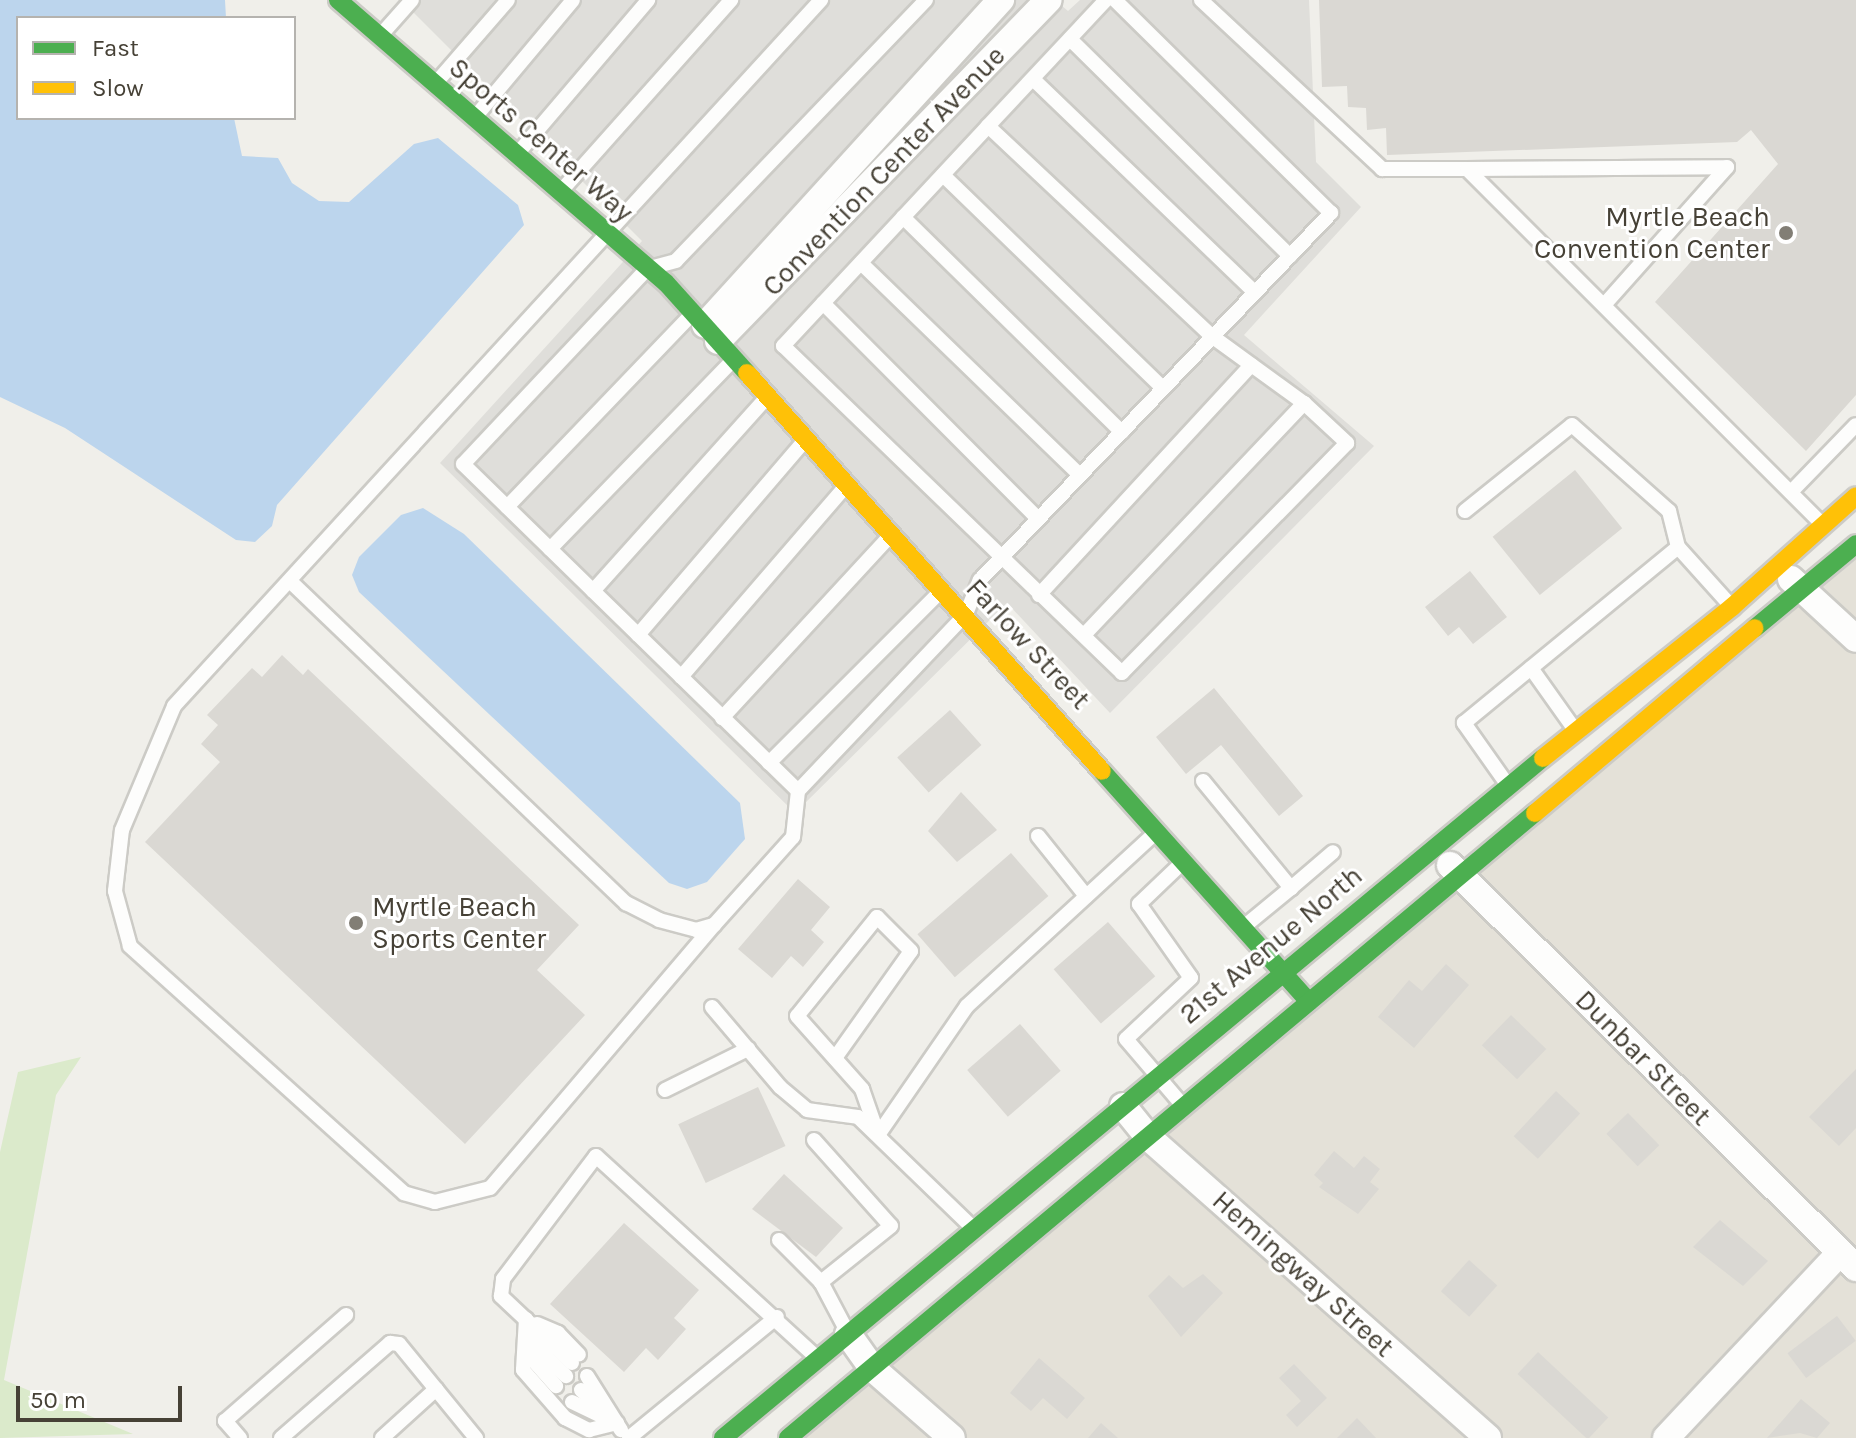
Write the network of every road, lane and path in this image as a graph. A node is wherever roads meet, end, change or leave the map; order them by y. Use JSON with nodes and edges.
{"nodes":[{"id":1,"x":338,"y":0,"type":"edge"},
{"id":2,"x":412,"y":0,"type":"edge"},
{"id":3,"x":508,"y":0,"type":"edge"},
{"id":4,"x":573,"y":0,"type":"edge"},
{"id":5,"x":648,"y":0,"type":"edge"},
{"id":6,"x":731,"y":0,"type":"edge"},
{"id":7,"x":821,"y":0,"type":"edge"},
{"id":8,"x":926,"y":0,"type":"edge"},
{"id":9,"x":1049,"y":0,"type":"edge"},
{"id":10,"x":1106,"y":0,"type":"edge"},
{"id":11,"x":1115,"y":0,"type":"edge"},
{"id":12,"x":1201,"y":0,"type":"edge"},
{"id":13,"x":995,"y":2,"type":"edge"},
{"id":14,"x":380,"y":36,"type":"junction"},
{"id":15,"x":1070,"y":39,"type":"junction"},
{"id":16,"x":1033,"y":79,"type":"junction"},
{"id":17,"x":434,"y":85,"type":"junction"},
{"id":18,"x":474,"y":119,"type":"junction"},
{"id":19,"x":988,"y":126,"type":"junction"},
{"id":20,"x":515,"y":156,"type":"junction"},
{"id":21,"x":1467,"y":169,"type":"junction"},
{"id":22,"x":943,"y":175,"type":"junction"},
{"id":23,"x":558,"y":195,"type":"junction"},
{"id":24,"x":903,"y":217,"type":"junction"},
{"id":25,"x":608,"y":237,"type":"junction"},
{"id":26,"x":1290,"y":256,"type":"junction"},
{"id":27,"x":861,"y":263,"type":"junction"},
{"id":28,"x":647,"y":269,"type":"junction"},
{"id":29,"x":1255,"y":293,"type":"junction"},
{"id":30,"x":823,"y":303,"type":"junction"},
{"id":31,"x":1605,"y":304,"type":"junction"},
{"id":32,"x":712,"y":335,"type":"junction"},
{"id":33,"x":1213,"y":337,"type":"junction"},
{"id":34,"x":1251,"y":365,"type":"junction"},
{"id":35,"x":1163,"y":388,"type":"junction"},
{"id":36,"x":767,"y":397,"type":"junction"},
{"id":37,"x":1304,"y":403,"type":"junction"},
{"id":38,"x":1856,"y":425,"type":"edge"},
{"id":39,"x":1122,"y":432,"type":"junction"},
{"id":40,"x":806,"y":439,"type":"junction"},
{"id":41,"x":1080,"y":475,"type":"junction"},
{"id":42,"x":848,"y":484,"type":"junction"},
{"id":43,"x":1791,"y":492,"type":"junction"},
{"id":44,"x":1856,"y":496,"type":"edge"},
{"id":45,"x":507,"y":507,"type":"junction"},
{"id":46,"x":1465,"y":511,"type":"dead end"},
{"id":47,"x":1038,"y":519,"type":"junction"},
{"id":48,"x":1823,"y":525,"type":"junction"},
{"id":49,"x":892,"y":534,"type":"junction"},
{"id":50,"x":1678,"y":547,"type":"junction"},
{"id":51,"x":1852,"y":548,"type":"edge"},
{"id":52,"x":550,"y":549,"type":"junction"},
{"id":53,"x":999,"y":560,"type":"junction"},
{"id":54,"x":1777,"y":566,"type":"junction"},
{"id":55,"x":292,"y":583,"type":"junction"},
{"id":56,"x":1802,"y":589,"type":"junction"},
{"id":57,"x":593,"y":591,"type":"junction"},
{"id":58,"x":942,"y":591,"type":"junction"},
{"id":59,"x":1039,"y":595,"type":"junction"},
{"id":60,"x":1732,"y":607,"type":"junction"},
{"id":61,"x":966,"y":614,"type":"junction"},
{"id":62,"x":638,"y":635,"type":"junction"},
{"id":63,"x":1084,"y":635,"type":"junction"},
{"id":64,"x":1856,"y":639,"type":"edge"},
{"id":65,"x":1531,"y":668,"type":"junction"},
{"id":66,"x":681,"y":677,"type":"junction"},
{"id":67,"x":722,"y":718,"type":"junction"},
{"id":68,"x":1576,"y":731,"type":"junction"},
{"id":69,"x":769,"y":763,"type":"junction"},
{"id":70,"x":1203,"y":781,"type":"dead end"},
{"id":71,"x":1507,"y":785,"type":"junction"},
{"id":72,"x":798,"y":791,"type":"junction"},
{"id":73,"x":1160,"y":829,"type":"junction"},
{"id":74,"x":1038,"y":836,"type":"dead end"},
{"id":75,"x":1433,"y":845,"type":"junction"},
{"id":76,"x":1333,"y":852,"type":"dead end"},
{"id":77,"x":1186,"y":859,"type":"junction"},
{"id":78,"x":1459,"y":876,"type":"junction"},
{"id":79,"x":1291,"y":888,"type":"junction"},
{"id":80,"x":1086,"y":896,"type":"junction"},
{"id":81,"x":714,"y":925,"type":"junction"},
{"id":82,"x":1246,"y":925,"type":"junction"},
{"id":83,"x":1286,"y":969,"type":"junction"},
{"id":84,"x":1309,"y":1002,"type":"junction"},
{"id":85,"x":712,"y":1007,"type":"dead end"},
{"id":86,"x":748,"y":1049,"type":"junction"},
{"id":87,"x":835,"y":1058,"type":"junction"},
{"id":88,"x":1158,"y":1077,"type":"junction"},
{"id":89,"x":665,"y":1090,"type":"dead end"},
{"id":90,"x":1123,"y":1106,"type":"junction"},
{"id":91,"x":1184,"y":1107,"type":"junction"},
{"id":92,"x":878,"y":1135,"type":"junction"},
{"id":93,"x":1148,"y":1137,"type":"junction"},
{"id":94,"x":814,"y":1140,"type":"dead end"},
{"id":95,"x":975,"y":1229,"type":"junction"},
{"id":96,"x":779,"y":1240,"type":"dead end"},
{"id":97,"x":1001,"y":1260,"type":"junction"},
{"id":98,"x":1848,"y":1260,"type":"edge"},
{"id":99,"x":821,"y":1282,"type":"junction"},
{"id":100,"x":346,"y":1315,"type":"dead end"},
{"id":101,"x":777,"y":1317,"type":"junction"},
{"id":102,"x":526,"y":1319,"type":"junction"},
{"id":103,"x":848,"y":1334,"type":"junction"},
{"id":104,"x":818,"y":1360,"type":"junction"},
{"id":105,"x":872,"y":1368,"type":"junction"},
{"id":106,"x":436,"y":1389,"type":"junction"},
{"id":107,"x":617,"y":1423,"type":"junction"},
{"id":108,"x":240,"y":1438,"type":"edge"},
{"id":109,"x":281,"y":1438,"type":"edge"},
{"id":110,"x":382,"y":1438,"type":"edge"},
{"id":111,"x":476,"y":1438,"type":"edge"},
{"id":112,"x":628,"y":1438,"type":"edge"},
{"id":113,"x":723,"y":1438,"type":"edge"},
{"id":114,"x":788,"y":1438,"type":"edge"},
{"id":115,"x":952,"y":1438,"type":"edge"},
{"id":116,"x":1488,"y":1438,"type":"edge"},
{"id":117,"x":1666,"y":1438,"type":"edge"}],
"edges":[{"from":1,"to":14,"type":"main road","name":"Sports Center Way"},
{"from":2,"to":14,"type":"lane"},
{"from":3,"to":17,"type":"lane"},
{"from":4,"to":18,"type":"lane"},
{"from":5,"to":20,"type":"lane"},
{"from":6,"to":23,"type":"lane"},
{"from":7,"to":25,"type":"lane"},
{"from":8,"to":28,"type":"lane"},
{"from":9,"to":32,"type":"street","name":"Convention Center Avenue"},
{"from":10,"to":15,"type":"lane"},
{"from":11,"to":26,"type":"lane"},
{"from":12,"to":21,"type":"lane"},
{"from":13,"to":32,"type":"street","name":"Convention Center Avenue"},
{"from":14,"to":17,"type":"main road","name":"Sports Center Way"},
{"from":15,"to":16,"type":"lane"},
{"from":15,"to":26,"type":"lane"},
{"from":16,"to":19,"type":"lane"},
{"from":16,"to":29,"type":"lane"},
{"from":17,"to":18,"type":"main road","name":"Sports Center Way"},
{"from":18,"to":20,"type":"main road","name":"Sports Center Way"},
{"from":19,"to":22,"type":"lane"},
{"from":19,"to":33,"type":"lane"},
{"from":20,"to":23,"type":"main road","name":"Sports Center Way"},
{"from":21,"to":31,"type":"lane"},
{"from":21,"to":31,"type":"lane"},
{"from":22,"to":24,"type":"lane"},
{"from":22,"to":35,"type":"lane"},
{"from":23,"to":25,"type":"main road","name":"Sports Center Way"},
{"from":24,"to":27,"type":"lane"},
{"from":24,"to":39,"type":"lane"},
{"from":25,"to":28,"type":"main road","name":"Sports Center Way"},
{"from":25,"to":55,"type":"lane"},
{"from":26,"to":29,"type":"lane"},
{"from":27,"to":30,"type":"lane"},
{"from":27,"to":41,"type":"lane"},
{"from":28,"to":32,"type":"main road","name":"Sports Center Way"},
{"from":28,"to":45,"type":"lane"},
{"from":29,"to":33,"type":"lane"},
{"from":30,"to":47,"type":"lane"},
{"from":30,"to":53,"type":"lane"},
{"from":31,"to":43,"type":"lane"},
{"from":32,"to":36,"type":"main road","name":"Farlow Street"},
{"from":32,"to":45,"type":"lane"},
{"from":32,"to":52,"type":"lane"},
{"from":33,"to":34,"type":"lane"},
{"from":33,"to":35,"type":"lane"},
{"from":34,"to":37,"type":"lane"},
{"from":34,"to":59,"type":"lane"},
{"from":35,"to":39,"type":"lane"},
{"from":36,"to":40,"type":"main road","name":"Farlow Street"},
{"from":36,"to":57,"type":"lane"},
{"from":37,"to":63,"type":"lane"},
{"from":37,"to":63,"type":"lane"},
{"from":38,"to":43,"type":"lane"},
{"from":39,"to":41,"type":"lane"},
{"from":40,"to":42,"type":"main road","name":"Farlow Street"},
{"from":40,"to":62,"type":"lane"},
{"from":41,"to":47,"type":"lane"},
{"from":42,"to":49,"type":"main road","name":"Farlow Street"},
{"from":42,"to":66,"type":"lane"},
{"from":43,"to":48,"type":"lane"},
{"from":44,"to":48,"type":"main road","name":"21st Avenue North"},
{"from":45,"to":52,"type":"lane"},
{"from":46,"to":50,"type":"lane"},
{"from":47,"to":53,"type":"lane"},
{"from":48,"to":51,"type":"lane"},
{"from":48,"to":54,"type":"main road","name":"21st Avenue North"},
{"from":49,"to":58,"type":"main road","name":"Farlow Street"},
{"from":49,"to":67,"type":"lane"},
{"from":50,"to":60,"type":"lane"},
{"from":50,"to":65,"type":"lane"},
{"from":51,"to":56,"type":"main road"},
{"from":52,"to":57,"type":"lane"},
{"from":53,"to":59,"type":"lane"},
{"from":53,"to":61,"type":"lane"},
{"from":54,"to":56,"type":"street"},
{"from":54,"to":60,"type":"main road","name":"21st Avenue North"},
{"from":55,"to":81,"type":"lane"},
{"from":55,"to":81,"type":"lane"},
{"from":56,"to":64,"type":"street"},
{"from":56,"to":78,"type":"main road"},
{"from":57,"to":62,"type":"lane"},
{"from":58,"to":61,"type":"main road","name":"Farlow Street"},
{"from":58,"to":69,"type":"lane"},
{"from":59,"to":63,"type":"lane"},
{"from":60,"to":68,"type":"main road","name":"21st Avenue North"},
{"from":61,"to":72,"type":"lane"},
{"from":61,"to":73,"type":"main road","name":"Farlow Street"},
{"from":62,"to":66,"type":"lane"},
{"from":65,"to":68,"type":"lane"},
{"from":65,"to":71,"type":"lane"},
{"from":66,"to":67,"type":"lane"},
{"from":67,"to":69,"type":"lane"},
{"from":68,"to":71,"type":"main road","name":"21st Avenue North"},
{"from":69,"to":72,"type":"lane"},
{"from":70,"to":79,"type":"lane"},
{"from":71,"to":75,"type":"main road","name":"21st Avenue North"},
{"from":72,"to":81,"type":"lane"},
{"from":73,"to":77,"type":"main road","name":"Farlow Street"},
{"from":73,"to":80,"type":"lane"},
{"from":74,"to":80,"type":"lane"},
{"from":75,"to":78,"type":"street","name":"Dunbar Street"},
{"from":75,"to":83,"type":"main road","name":"21st Avenue North"},
{"from":76,"to":79,"type":"lane"},
{"from":77,"to":82,"type":"main road","name":"Farlow Street"},
{"from":77,"to":88,"type":"lane"},
{"from":78,"to":84,"type":"main road"},
{"from":78,"to":98,"type":"street","name":"Dunbar Street"},
{"from":79,"to":82,"type":"lane"},
{"from":80,"to":92,"type":"lane"},
{"from":82,"to":83,"type":"main road","name":"Farlow Street"},
{"from":83,"to":84,"type":"main road","name":"Farlow Street"},
{"from":83,"to":88,"type":"main road","name":"21st Avenue North"},
{"from":84,"to":91,"type":"main road"},
{"from":85,"to":86,"type":"lane"},
{"from":86,"to":89,"type":"lane"},
{"from":86,"to":92,"type":"lane"},
{"from":87,"to":87,"type":"lane"},
{"from":87,"to":92,"type":"lane"},
{"from":88,"to":90,"type":"main road","name":"21st Avenue North"},
{"from":88,"to":91,"type":"lane"},
{"from":90,"to":93,"type":"street","name":"Hemingway Street"},
{"from":90,"to":95,"type":"main road","name":"21st Avenue North"},
{"from":91,"to":93,"type":"main road"},
{"from":92,"to":95,"type":"lane"},
{"from":93,"to":97,"type":"main road"},
{"from":93,"to":116,"type":"street","name":"Hemingway Street"},
{"from":94,"to":99,"type":"lane"},
{"from":95,"to":97,"type":"street"},
{"from":95,"to":103,"type":"main road","name":"21st Avenue North"},
{"from":96,"to":99,"type":"lane"},
{"from":97,"to":105,"type":"main road"},
{"from":98,"to":117,"type":"street"},
{"from":99,"to":103,"type":"lane"},
{"from":100,"to":108,"type":"lane"},
{"from":101,"to":102,"type":"lane"},
{"from":101,"to":104,"type":"lane"},
{"from":101,"to":112,"type":"lane"},
{"from":102,"to":102,"type":"lane"},
{"from":102,"to":107,"type":"lane"},
{"from":103,"to":104,"type":"main road","name":"21st Avenue North"},
{"from":103,"to":105,"type":"street"},
{"from":104,"to":113,"type":"main road","name":"21st Avenue North"},
{"from":105,"to":114,"type":"main road"},
{"from":105,"to":115,"type":"street"},
{"from":106,"to":109,"type":"lane"},
{"from":106,"to":110,"type":"lane"},
{"from":106,"to":111,"type":"lane"},
{"from":107,"to":107,"type":"lane"},
{"from":107,"to":112,"type":"lane"}]}
